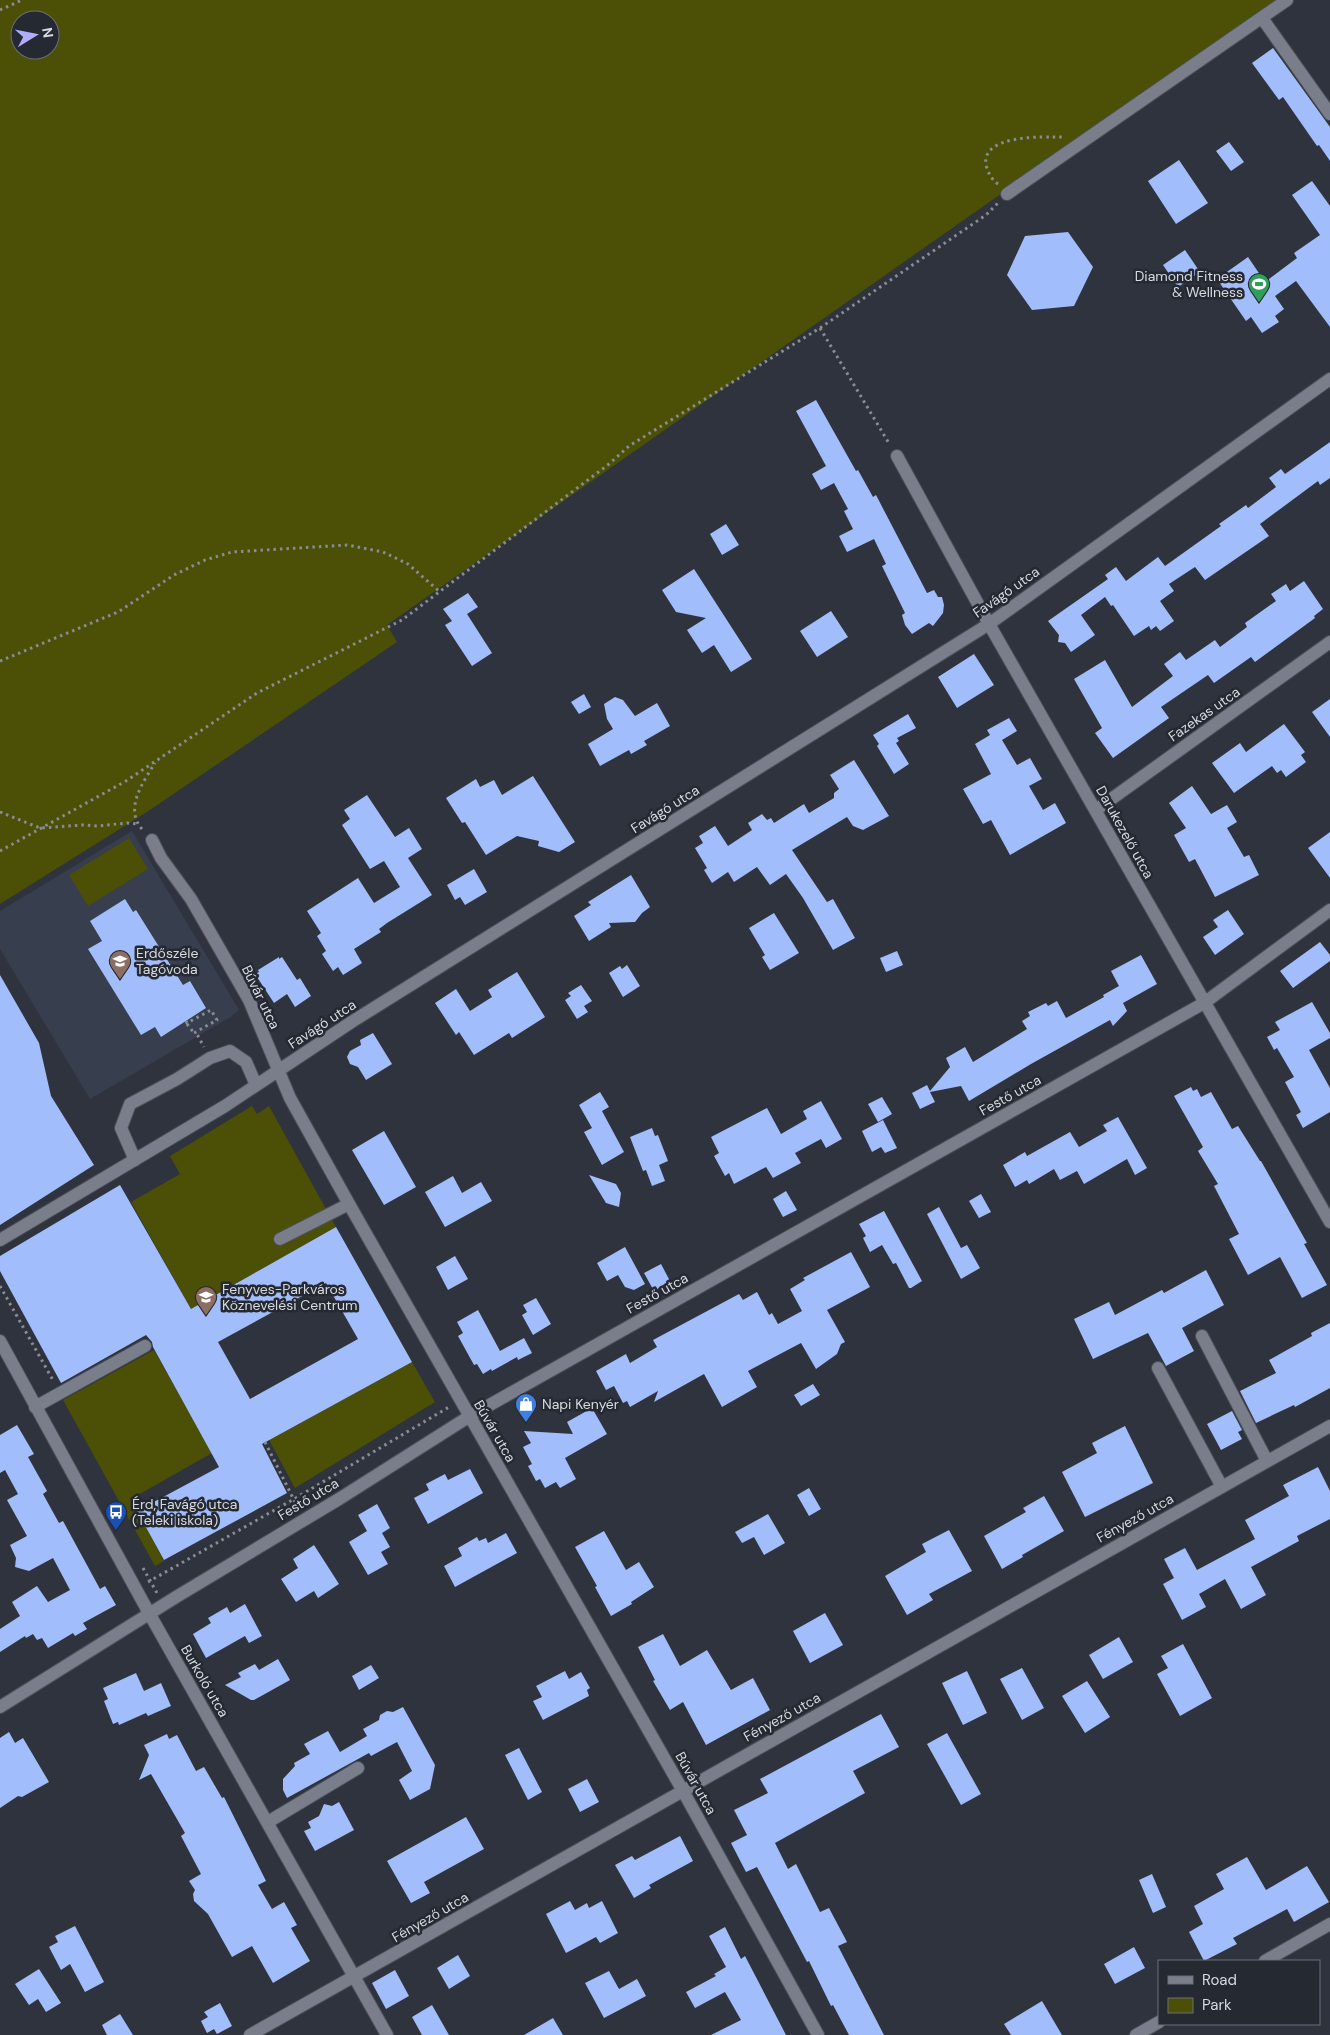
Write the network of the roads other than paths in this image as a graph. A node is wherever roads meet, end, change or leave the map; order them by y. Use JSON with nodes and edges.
{"nodes":[{"id":1,"x":1287,"y":0,"type":"edge"},
{"id":2,"x":1262,"y":18,"type":"junction"},
{"id":3,"x":1330,"y":114,"type":"edge"},
{"id":4,"x":1007,"y":194,"type":"road end"},
{"id":5,"x":1330,"y":379,"type":"edge"},
{"id":6,"x":897,"y":456,"type":"road end"},
{"id":7,"x":989,"y":624,"type":"junction"},
{"id":8,"x":1330,"y":642,"type":"edge"},
{"id":9,"x":1096,"y":810,"type":"junction"},
{"id":10,"x":152,"y":840,"type":"road end"},
{"id":11,"x":1330,"y":910,"type":"edge"},
{"id":12,"x":1204,"y":1003,"type":"junction"},
{"id":13,"x":279,"y":1070,"type":"junction"},
{"id":14,"x":256,"y":1085,"type":"junction"},
{"id":15,"x":135,"y":1160,"type":"junction"},
{"id":16,"x":348,"y":1204,"type":"junction"},
{"id":17,"x":1330,"y":1222,"type":"edge"},
{"id":18,"x":280,"y":1239,"type":"dead end"},
{"id":19,"x":0,"y":1240,"type":"edge"},
{"id":20,"x":1202,"y":1336,"type":"dead end"},
{"id":21,"x":0,"y":1341,"type":"edge"},
{"id":22,"x":145,"y":1346,"type":"dead end"},
{"id":23,"x":1158,"y":1368,"type":"dead end"},
{"id":24,"x":35,"y":1406,"type":"junction"},
{"id":25,"x":470,"y":1416,"type":"junction"},
{"id":26,"x":1330,"y":1426,"type":"edge"},
{"id":27,"x":1267,"y":1461,"type":"junction"},
{"id":28,"x":1222,"y":1487,"type":"junction"},
{"id":29,"x":149,"y":1613,"type":"junction"},
{"id":30,"x":0,"y":1707,"type":"edge"},
{"id":31,"x":358,"y":1768,"type":"dead end"},
{"id":32,"x":683,"y":1791,"type":"junction"},
{"id":33,"x":268,"y":1822,"type":"junction"},
{"id":34,"x":1330,"y":1924,"type":"edge"},
{"id":35,"x":1267,"y":1960,"type":"edge"},
{"id":36,"x":355,"y":1977,"type":"junction"},
{"id":37,"x":1158,"y":2023,"type":"edge"},
{"id":38,"x":250,"y":2035,"type":"edge"},
{"id":39,"x":388,"y":2035,"type":"edge"},
{"id":40,"x":818,"y":2035,"type":"edge"},
{"id":41,"x":1136,"y":2035,"type":"edge"}],
"edges":[{"from":1,"to":2,"type":"street"},
{"from":2,"to":3,"type":"street"},
{"from":2,"to":4,"type":"street"},
{"from":5,"to":7,"type":"street","name":"Favágó utca"},
{"from":6,"to":7,"type":"street","name":"Darukezelő utca"},
{"from":7,"to":9,"type":"street","name":"Darukezelő utca"},
{"from":7,"to":13,"type":"street","name":"Favágó utca"},
{"from":8,"to":9,"type":"street","name":"Fazekas utca"},
{"from":9,"to":12,"type":"street","name":"Darukezelő utca"},
{"from":10,"to":13,"type":"street","name":"Búvár utca"},
{"from":11,"to":12,"type":"street","name":"Festő utca"},
{"from":12,"to":17,"type":"street","name":"Darukezelő utca"},
{"from":12,"to":25,"type":"street","name":"Festő utca"},
{"from":13,"to":14,"type":"street","name":"Favágó utca"},
{"from":13,"to":16,"type":"street","name":"Búvár utca"},
{"from":14,"to":15,"type":"street","name":"Favágó utca"},
{"from":14,"to":15,"type":"street"},
{"from":15,"to":19,"type":"street","name":"Favágó utca"},
{"from":16,"to":18,"type":"street"},
{"from":16,"to":25,"type":"street","name":"Búvár utca"},
{"from":20,"to":27,"type":"street"},
{"from":21,"to":24,"type":"street","name":"Burkoló utca"},
{"from":22,"to":24,"type":"street"},
{"from":23,"to":28,"type":"street"},
{"from":24,"to":29,"type":"street","name":"Burkoló utca"},
{"from":25,"to":29,"type":"street","name":"Festő utca"},
{"from":25,"to":32,"type":"street","name":"Búvár utca"},
{"from":26,"to":27,"type":"street","name":"Fényező utca"},
{"from":27,"to":28,"type":"street","name":"Fényező utca"},
{"from":28,"to":32,"type":"street","name":"Fényező utca"},
{"from":29,"to":30,"type":"street","name":"Festő utca"},
{"from":29,"to":33,"type":"street","name":"Burkoló utca"},
{"from":31,"to":33,"type":"street"},
{"from":32,"to":36,"type":"street","name":"Fényező utca"},
{"from":32,"to":40,"type":"street","name":"Búvár utca"},
{"from":33,"to":36,"type":"street","name":"Burkoló utca"},
{"from":34,"to":35,"type":"street"},
{"from":36,"to":38,"type":"street","name":"Fényező utca"},
{"from":36,"to":39,"type":"street","name":"Burkoló utca"},
{"from":37,"to":41,"type":"street"}]}
